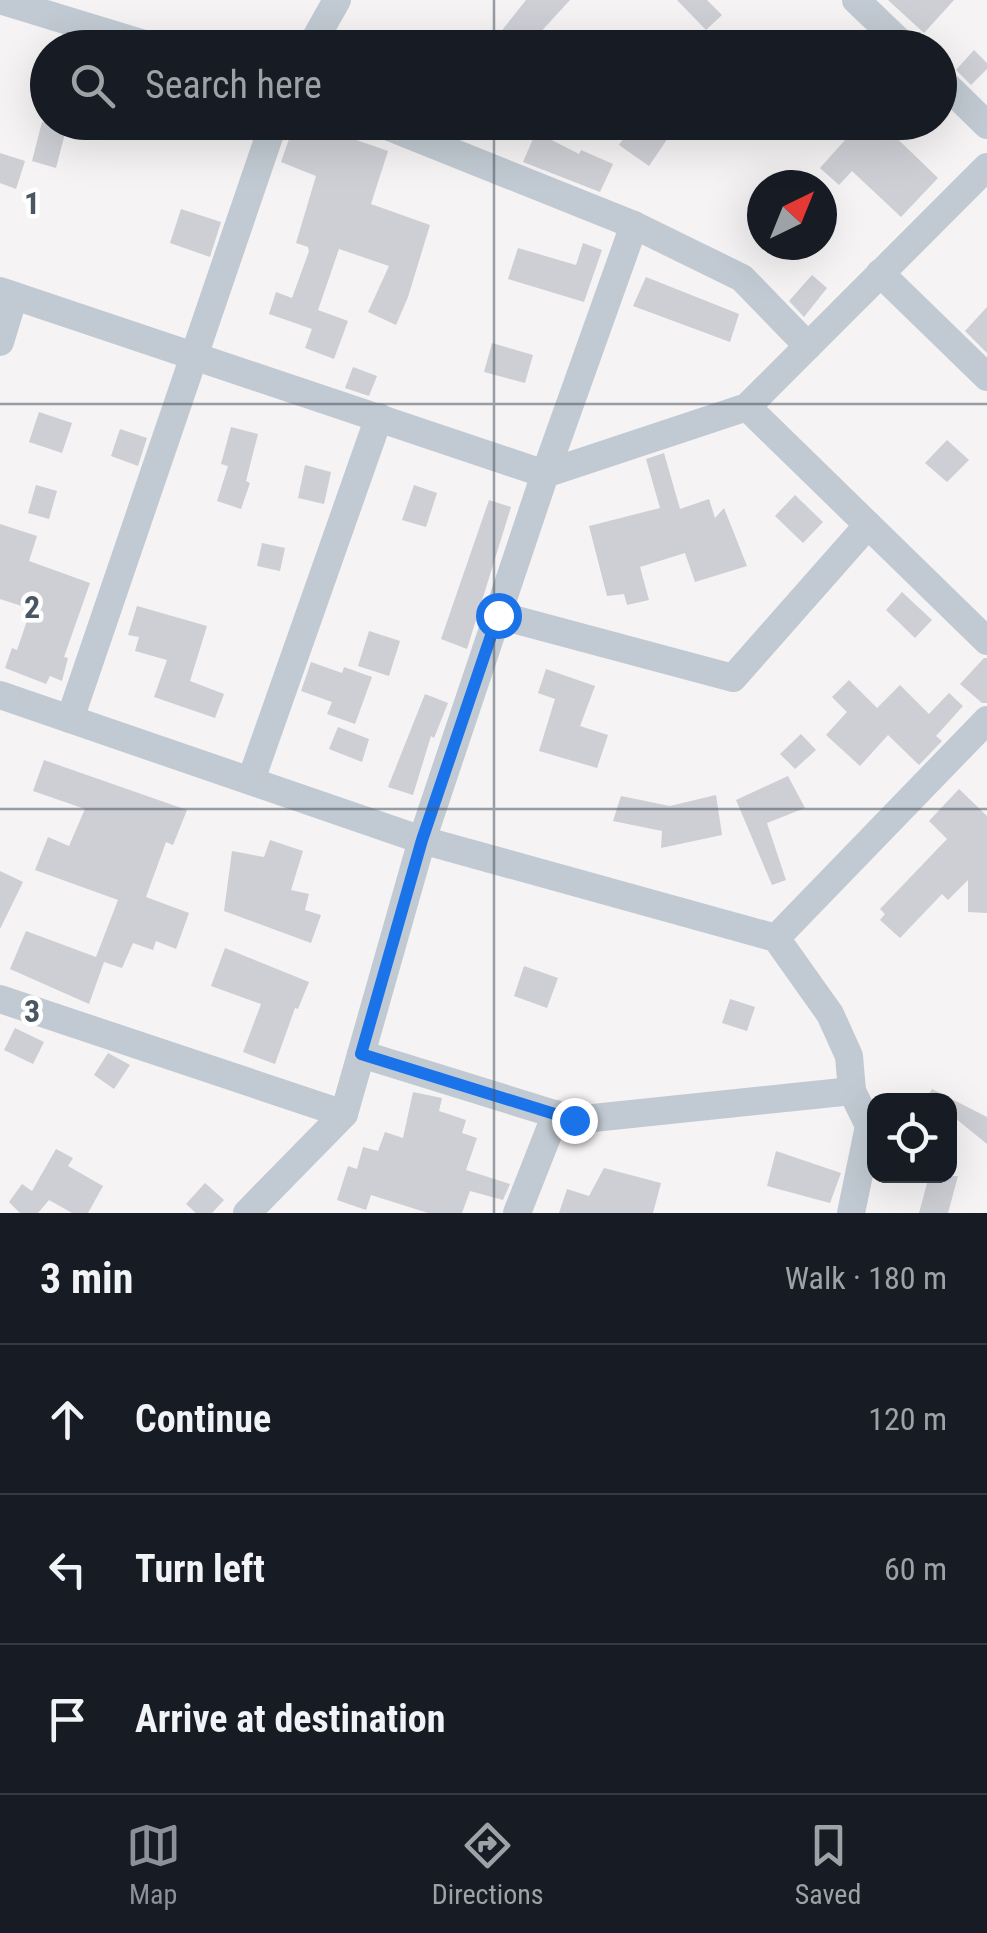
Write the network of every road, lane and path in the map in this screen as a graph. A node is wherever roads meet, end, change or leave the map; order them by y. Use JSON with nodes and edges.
{"nodes":[{"id":1,"x":0,"y":0,"type":"edge"},
{"id":2,"x":338,"y":0,"type":"edge"},
{"id":3,"x":856,"y":0,"type":"edge"},
{"id":4,"x":98,"y":30,"type":"edge"},
{"id":5,"x":320,"y":30,"type":"edge"},
{"id":6,"x":887,"y":30,"type":"edge"},
{"id":7,"x":957,"y":95,"type":"edge"},
{"id":8,"x":987,"y":124,"type":"edge"},
{"id":9,"x":268,"y":140,"type":"edge"},
{"id":10,"x":422,"y":140,"type":"edge"},
{"id":11,"x":987,"y":167,"type":"edge"},
{"id":12,"x":634,"y":225,"type":"junction"},
{"id":13,"x":880,"y":273,"type":"junction"},
{"id":14,"x":7,"y":294,"type":"edge"},
{"id":15,"x":0,"y":342,"type":"edge"},
{"id":16,"x":808,"y":346,"type":"junction"},
{"id":17,"x":192,"y":355,"type":"junction"},
{"id":18,"x":987,"y":377,"type":"edge"},
{"id":19,"x":746,"y":407,"type":"junction"},
{"id":20,"x":379,"y":417,"type":"junction"},
{"id":21,"x":545,"y":474,"type":"junction"},
{"id":22,"x":868,"y":525,"type":"junction"},
{"id":23,"x":498,"y":615,"type":"junction"},
{"id":24,"x":987,"y":641,"type":"edge"},
{"id":25,"x":0,"y":695,"type":"edge"},
{"id":26,"x":70,"y":719,"type":"junction"},
{"id":27,"x":987,"y":720,"type":"edge"},
{"id":28,"x":250,"y":780,"type":"junction"},
{"id":29,"x":422,"y":840,"type":"junction"},
{"id":30,"x":776,"y":938,"type":"junction"},
{"id":31,"x":0,"y":998,"type":"edge"},
{"id":32,"x":361,"y":1054,"type":"junction"},
{"id":33,"x":852,"y":1090,"type":"junction"},
{"id":34,"x":344,"y":1114,"type":"junction"},
{"id":35,"x":556,"y":1114,"type":"junction"},
{"id":36,"x":247,"y":1213,"type":"edge"},
{"id":37,"x":517,"y":1213,"type":"edge"},
{"id":38,"x":851,"y":1213,"type":"edge"}],
"edges":[{"from":1,"to":4,"type":"street"},
{"from":2,"to":5,"type":"street"},
{"from":3,"to":6,"type":"street"},
{"from":7,"to":8,"type":"street"},
{"from":9,"to":17,"type":"street"},
{"from":10,"to":12,"type":"street"},
{"from":11,"to":13,"type":"street"},
{"from":12,"to":16,"type":"street"},
{"from":12,"to":21,"type":"street"},
{"from":13,"to":16,"type":"street"},
{"from":13,"to":18,"type":"street"},
{"from":14,"to":15,"type":"street"},
{"from":14,"to":17,"type":"street"},
{"from":16,"to":19,"type":"street"},
{"from":17,"to":20,"type":"street"},
{"from":17,"to":26,"type":"street"},
{"from":19,"to":21,"type":"street"},
{"from":19,"to":22,"type":"street"},
{"from":20,"to":21,"type":"street"},
{"from":20,"to":28,"type":"street"},
{"from":21,"to":23,"type":"street"},
{"from":22,"to":23,"type":"street"},
{"from":22,"to":24,"type":"street"},
{"from":23,"to":29,"type":"street"},
{"from":25,"to":26,"type":"street"},
{"from":26,"to":28,"type":"street"},
{"from":27,"to":30,"type":"street"},
{"from":28,"to":29,"type":"street"},
{"from":29,"to":30,"type":"street"},
{"from":29,"to":32,"type":"street"},
{"from":30,"to":33,"type":"street"},
{"from":31,"to":34,"type":"street"},
{"from":32,"to":34,"type":"street"},
{"from":32,"to":35,"type":"street"},
{"from":33,"to":35,"type":"street"},
{"from":33,"to":38,"type":"street"},
{"from":34,"to":36,"type":"street"},
{"from":35,"to":37,"type":"street"}]}
